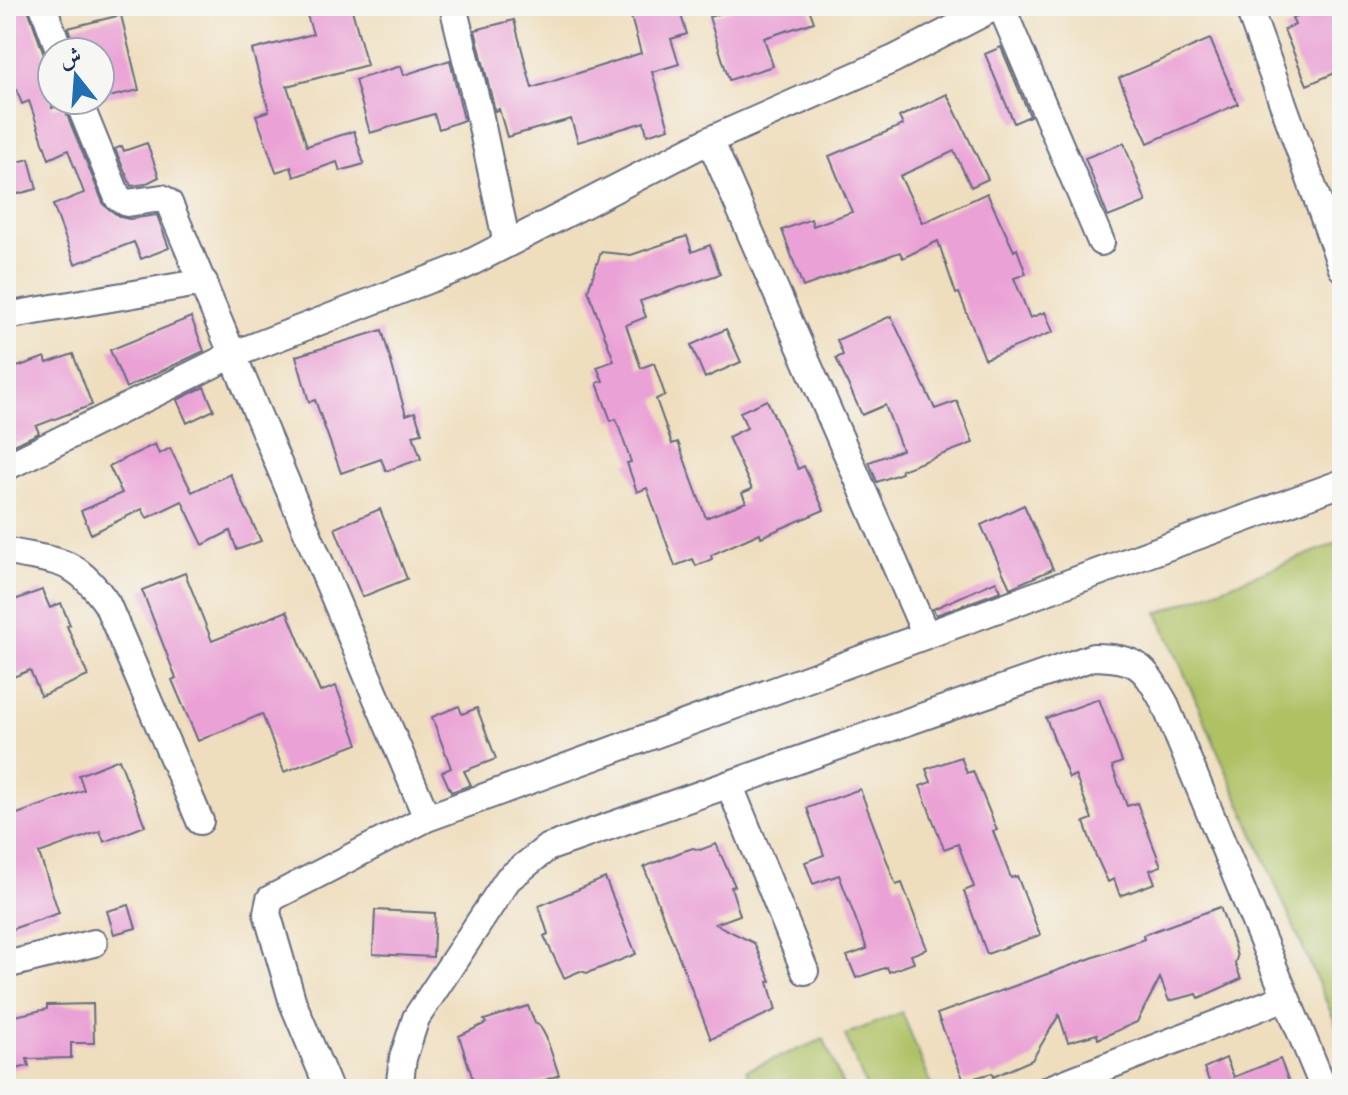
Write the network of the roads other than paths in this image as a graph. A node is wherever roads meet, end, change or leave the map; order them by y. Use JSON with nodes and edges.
{"nodes":[{"id":1,"x":43,"y":6,"type":"edge"},
{"id":2,"x":453,"y":6,"type":"edge"},
{"id":3,"x":999,"y":6,"type":"edge"},
{"id":4,"x":1248,"y":6,"type":"edge"},
{"id":5,"x":54,"y":36,"type":"edge"},
{"id":6,"x":85,"y":116,"type":"edge"},
{"id":7,"x":710,"y":140,"type":"junction"},
{"id":8,"x":1101,"y":242,"type":"dead end"},
{"id":9,"x":507,"y":244,"type":"junction"},
{"id":10,"x":1342,"y":268,"type":"edge"},
{"id":11,"x":204,"y":282,"type":"junction"},
{"id":12,"x":6,"y":316,"type":"edge"},
{"id":13,"x":232,"y":355,"type":"junction"},
{"id":14,"x":6,"y":467,"type":"edge"},
{"id":15,"x":1342,"y":483,"type":"edge"},
{"id":16,"x":6,"y":551,"type":"edge"},
{"id":17,"x":926,"y":635,"type":"junction"},
{"id":18,"x":729,"y":784,"type":"junction"},
{"id":19,"x":427,"y":818,"type":"junction"},
{"id":20,"x":200,"y":821,"type":"dead end"},
{"id":21,"x":94,"y":943,"type":"dead end"},
{"id":22,"x":6,"y":965,"type":"edge"},
{"id":23,"x":805,"y":971,"type":"dead end"},
{"id":24,"x":1286,"y":997,"type":"junction"},
{"id":25,"x":329,"y":1089,"type":"edge"},
{"id":26,"x":399,"y":1089,"type":"edge"},
{"id":27,"x":1049,"y":1089,"type":"edge"},
{"id":28,"x":1324,"y":1089,"type":"edge"}],
"edges":[{"from":1,"to":5,"type":"street"},
{"from":2,"to":9,"type":"street"},
{"from":3,"to":7,"type":"street"},
{"from":3,"to":8,"type":"street"},
{"from":4,"to":10,"type":"street"},
{"from":6,"to":11,"type":"street"},
{"from":7,"to":9,"type":"street"},
{"from":7,"to":17,"type":"street"},
{"from":9,"to":13,"type":"street"},
{"from":11,"to":12,"type":"street"},
{"from":11,"to":13,"type":"street"},
{"from":13,"to":14,"type":"street"},
{"from":13,"to":19,"type":"street"},
{"from":15,"to":17,"type":"street"},
{"from":16,"to":20,"type":"street"},
{"from":17,"to":19,"type":"street"},
{"from":18,"to":23,"type":"street"},
{"from":18,"to":24,"type":"street"},
{"from":18,"to":26,"type":"street"},
{"from":19,"to":25,"type":"street"},
{"from":21,"to":22,"type":"street"},
{"from":24,"to":27,"type":"street"},
{"from":24,"to":28,"type":"street"}]}
